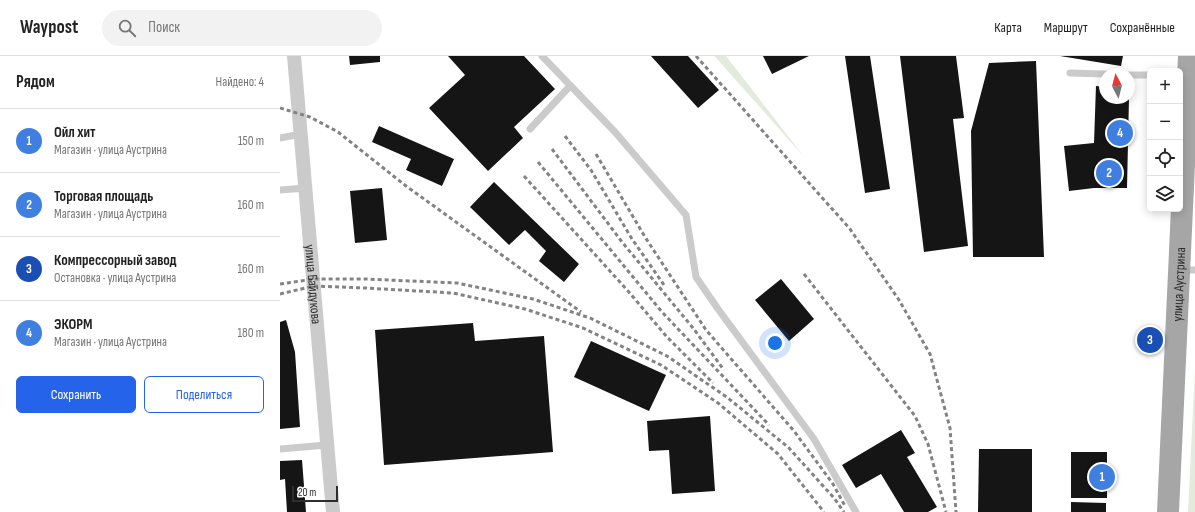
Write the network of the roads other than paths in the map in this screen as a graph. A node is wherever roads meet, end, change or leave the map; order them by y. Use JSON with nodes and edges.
{"nodes":[{"id":1,"x":294,"y":56,"type":"edge"},
{"id":2,"x":542,"y":56,"type":"edge"},
{"id":3,"x":1186,"y":69,"type":"edge"},
{"id":4,"x":1070,"y":73,"type":"dead end"},
{"id":5,"x":1099,"y":74,"type":"edge"},
{"id":6,"x":1135,"y":75,"type":"edge"},
{"id":7,"x":1147,"y":75,"type":"edge"},
{"id":8,"x":570,"y":86,"type":"junction"},
{"id":9,"x":530,"y":129,"type":"dead end"},
{"id":10,"x":301,"y":134,"type":"junction"},
{"id":11,"x":280,"y":138,"type":"edge"},
{"id":12,"x":306,"y":188,"type":"junction"},
{"id":13,"x":280,"y":190,"type":"edge"},
{"id":14,"x":1188,"y":270,"type":"edge"},
{"id":15,"x":327,"y":444,"type":"junction"},
{"id":16,"x":280,"y":449,"type":"edge"},
{"id":17,"x":332,"y":512,"type":"edge"},
{"id":18,"x":856,"y":512,"type":"edge"},
{"id":19,"x":1168,"y":512,"type":"edge"}],
"edges":[{"from":1,"to":10,"type":"street","name":"улица Байдукова"},
{"from":2,"to":8,"type":"lane"},
{"from":3,"to":14,"type":"main road","name":"улица Аустрина"},
{"from":4,"to":5,"type":"lane"},
{"from":6,"to":7,"type":"lane"},
{"from":8,"to":9,"type":"lane"},
{"from":8,"to":18,"type":"lane"},
{"from":10,"to":11,"type":"lane"},
{"from":10,"to":12,"type":"street","name":"улица Байдукова"},
{"from":12,"to":13,"type":"lane"},
{"from":12,"to":15,"type":"street","name":"улица Байдукова"},
{"from":14,"to":19,"type":"main road","name":"улица Аустрина"},
{"from":15,"to":16,"type":"lane"},
{"from":15,"to":17,"type":"street","name":"улица Байдукова"}]}
